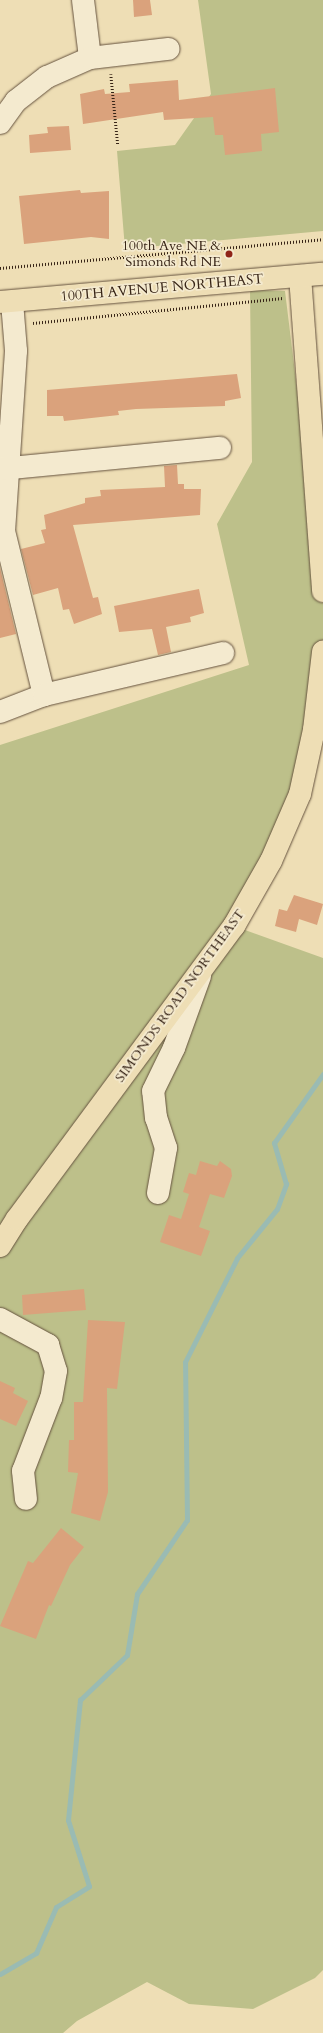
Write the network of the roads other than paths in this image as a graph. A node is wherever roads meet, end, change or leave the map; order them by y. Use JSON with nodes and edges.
{"nodes":[{"id":1,"x":83,"y":0,"type":"edge"},
{"id":2,"x":168,"y":49,"type":"dead end"},
{"id":3,"x":90,"y":58,"type":"junction"},
{"id":4,"x":0,"y":123,"type":"edge"},
{"id":5,"x":323,"y":274,"type":"edge"},
{"id":6,"x":300,"y":276,"type":"junction"},
{"id":7,"x":6,"y":302,"type":"edge"},
{"id":8,"x":220,"y":448,"type":"dead end"},
{"id":9,"x":4,"y":469,"type":"edge"},
{"id":10,"x":323,"y":591,"type":"edge"},
{"id":11,"x":323,"y":652,"type":"edge"},
{"id":12,"x":222,"y":653,"type":"dead end"},
{"id":13,"x":44,"y":695,"type":"junction"},
{"id":14,"x":321,"y":697,"type":"edge"},
{"id":15,"x":0,"y":712,"type":"edge"},
{"id":16,"x":203,"y":968,"type":"junction"},
{"id":17,"x":158,"y":1193,"type":"dead end"},
{"id":18,"x":0,"y":1246,"type":"edge"},
{"id":19,"x":0,"y":1319,"type":"edge"},
{"id":20,"x":26,"y":1499,"type":"dead end"}],
"edges":[{"from":1,"to":3,"type":"street"},
{"from":2,"to":3,"type":"street"},
{"from":3,"to":4,"type":"street"},
{"from":5,"to":6,"type":"main road","name":"100TH AVENUE NORTHEAST"},
{"from":6,"to":7,"type":"main road","name":"100TH AVENUE NORTHEAST"},
{"from":6,"to":10,"type":"main road"},
{"from":7,"to":9,"type":"street"},
{"from":8,"to":9,"type":"street"},
{"from":9,"to":13,"type":"street"},
{"from":11,"to":14,"type":"main road","name":"SIMONDS ROAD NORTHEAST"},
{"from":12,"to":13,"type":"street"},
{"from":13,"to":15,"type":"street"},
{"from":14,"to":16,"type":"main road","name":"SIMONDS ROAD NORTHEAST"},
{"from":16,"to":17,"type":"street"},
{"from":16,"to":18,"type":"main road","name":"SIMONDS ROAD NORTHEAST"},
{"from":19,"to":20,"type":"street"}]}
